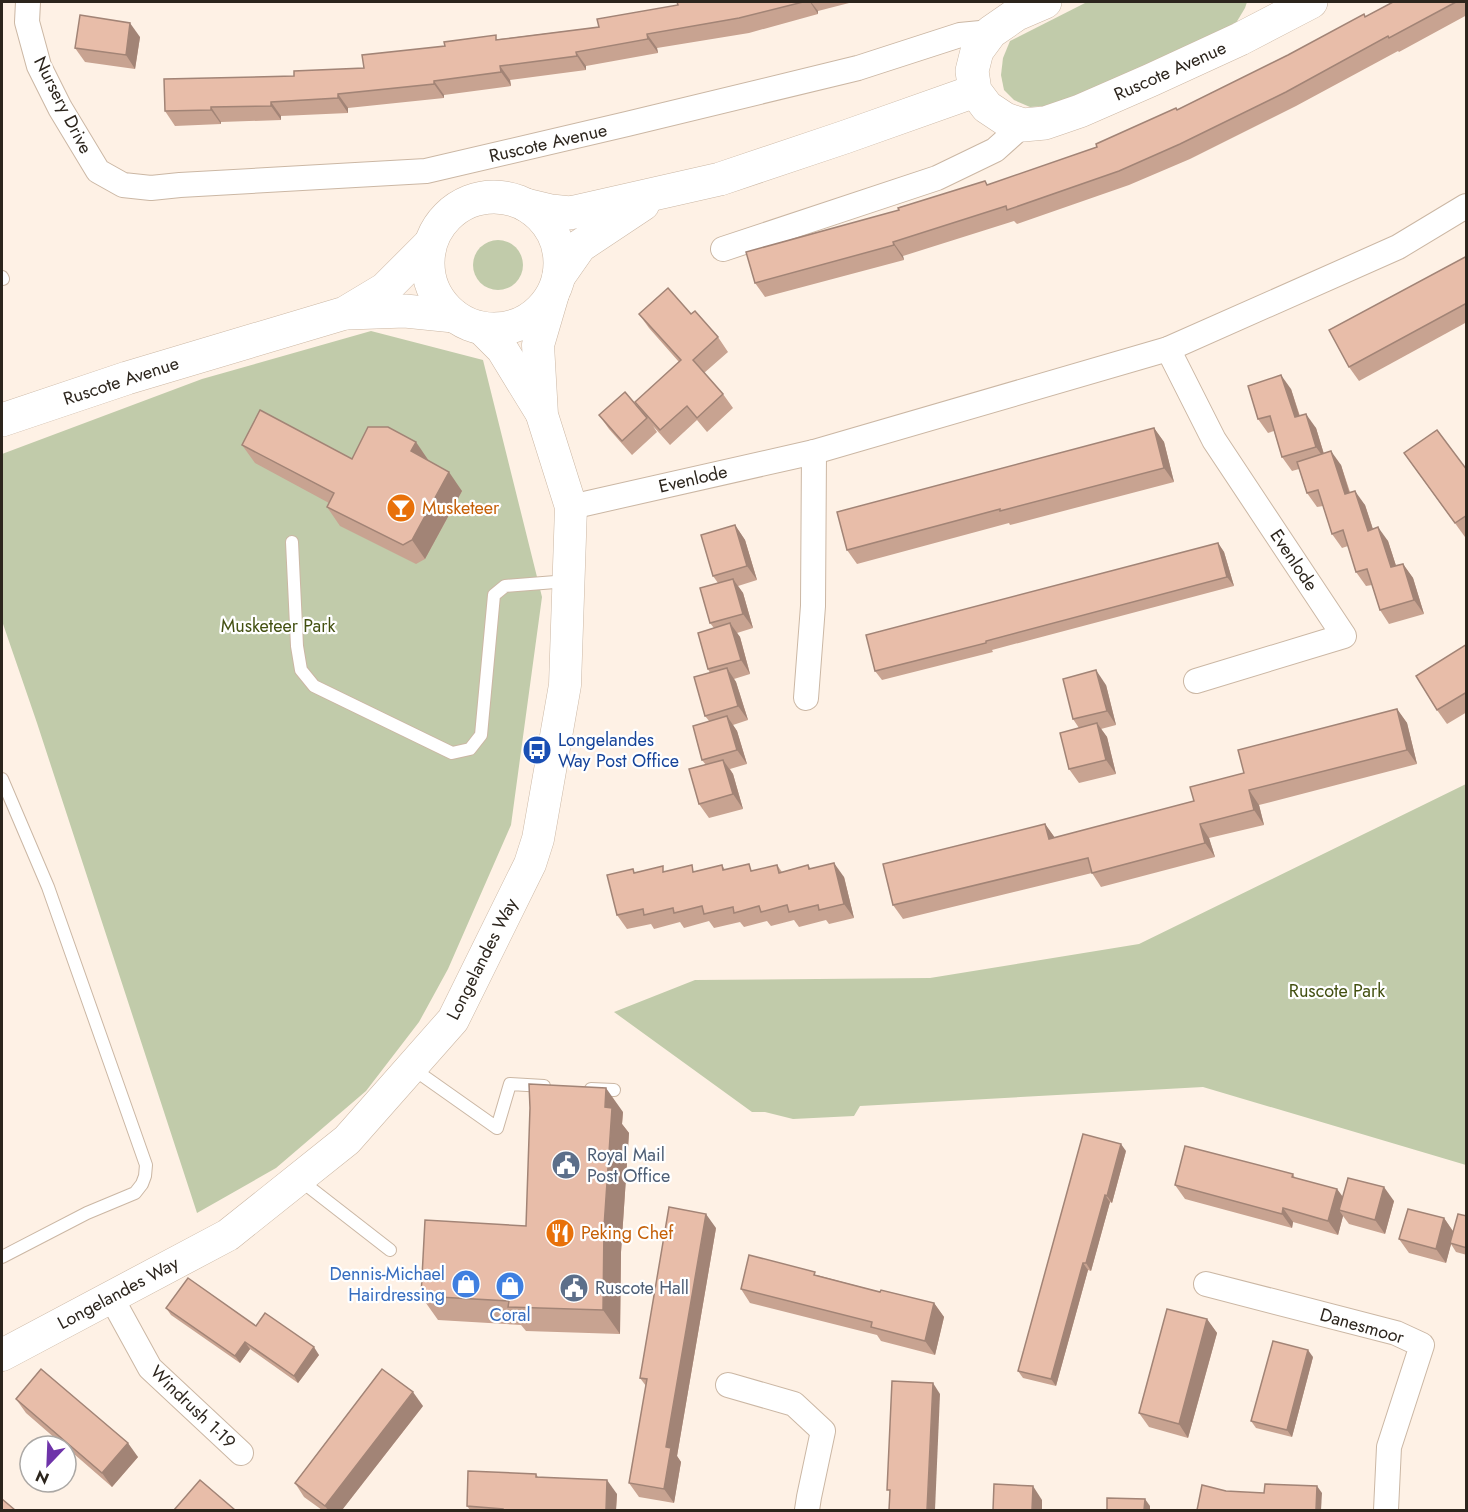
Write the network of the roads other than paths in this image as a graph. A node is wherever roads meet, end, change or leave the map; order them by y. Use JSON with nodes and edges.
{"nodes":[{"id":1,"x":28,"y":2,"type":"edge"},
{"id":2,"x":1045,"y":2,"type":"edge"},
{"id":3,"x":1262,"y":2,"type":"edge"},
{"id":4,"x":1311,"y":2,"type":"edge"},
{"id":5,"x":991,"y":32,"type":"junction"},
{"id":6,"x":1240,"y":39,"type":"junction"},
{"id":7,"x":975,"y":91,"type":"junction"},
{"id":8,"x":1023,"y":125,"type":"junction"},
{"id":9,"x":98,"y":171,"type":"joint"},
{"id":10,"x":660,"y":193,"type":"junction"},
{"id":11,"x":526,"y":205,"type":"junction"},
{"id":12,"x":1467,"y":206,"type":"edge"},
{"id":13,"x":429,"y":245,"type":"junction"},
{"id":14,"x":723,"y":249,"type":"dead end"},
{"id":15,"x":556,"y":285,"type":"junction"},
{"id":16,"x":345,"y":313,"type":"junction"},
{"id":17,"x":467,"y":322,"type":"junction"},
{"id":18,"x":1168,"y":349,"type":"junction"},
{"id":19,"x":542,"y":415,"type":"junction"},
{"id":20,"x":2,"y":420,"type":"edge"},
{"id":21,"x":814,"y":452,"type":"junction"},
{"id":22,"x":572,"y":507,"type":"junction"},
{"id":23,"x":292,"y":542,"type":"dead end"},
{"id":24,"x":569,"y":581,"type":"junction"},
{"id":25,"x":1196,"y":681,"type":"dead end"},
{"id":26,"x":806,"y":698,"type":"dead end"},
{"id":27,"x":2,"y":779,"type":"edge"},
{"id":28,"x":411,"y":1067,"type":"junction"},
{"id":29,"x":556,"y":1087,"type":"edge"},
{"id":30,"x":579,"y":1088,"type":"edge"},
{"id":31,"x":614,"y":1090,"type":"dead end"},
{"id":32,"x":299,"y":1179,"type":"junction"},
{"id":33,"x":390,"y":1250,"type":"dead end"},
{"id":34,"x":2,"y":1257,"type":"edge"},
{"id":35,"x":1206,"y":1284,"type":"dead end"},
{"id":36,"x":111,"y":1297,"type":"junction"},
{"id":37,"x":2,"y":1355,"type":"edge"},
{"id":38,"x":728,"y":1385,"type":"dead end"},
{"id":39,"x":241,"y":1453,"type":"dead end"},
{"id":40,"x":807,"y":1510,"type":"edge"},
{"id":41,"x":1386,"y":1510,"type":"edge"}],
"edges":[{"from":1,"to":9,"type":"street","name":"Nursery Drive"},
{"from":2,"to":5,"type":"main road","name":"Ruscote Avenue"},
{"from":3,"to":6,"type":"main road"},
{"from":4,"to":6,"type":"main road","name":"Ruscote Avenue"},
{"from":5,"to":7,"type":"main road","name":"Ruscote Avenue"},
{"from":5,"to":9,"type":"street","name":"Ruscote Avenue"},
{"from":6,"to":8,"type":"main road","name":"Ruscote Avenue"},
{"from":7,"to":8,"type":"main road"},
{"from":7,"to":10,"type":"main road","name":"Ruscote Avenue"},
{"from":8,"to":14,"type":"street"},
{"from":10,"to":11,"type":"main road","name":"Ruscote Avenue"},
{"from":10,"to":15,"type":"main road","name":"Ruscote Avenue"},
{"from":11,"to":13,"type":"main road","name":"Ruscote Avenue"},
{"from":11,"to":15,"type":"main road","name":"Ruscote Avenue"},
{"from":12,"to":18,"type":"street","name":"Evenlode"},
{"from":13,"to":16,"type":"main road","name":"Ruscote Avenue"},
{"from":13,"to":17,"type":"main road","name":"Ruscote Avenue"},
{"from":15,"to":17,"type":"main road","name":"Ruscote Avenue"},
{"from":15,"to":19,"type":"street","name":"Longelandes Way"},
{"from":16,"to":17,"type":"main road","name":"Ruscote Avenue"},
{"from":16,"to":20,"type":"main road","name":"Ruscote Avenue"},
{"from":17,"to":19,"type":"street","name":"Longelandes Way"},
{"from":18,"to":21,"type":"street","name":"Evenlode"},
{"from":18,"to":25,"type":"street","name":"Evenlode"},
{"from":19,"to":22,"type":"street","name":"Longelandes Way"},
{"from":21,"to":22,"type":"street","name":"Evenlode"},
{"from":21,"to":26,"type":"street"},
{"from":22,"to":24,"type":"street","name":"Longelandes Way"},
{"from":23,"to":24,"type":"lane"},
{"from":24,"to":28,"type":"street","name":"Longelandes Way"},
{"from":27,"to":34,"type":"lane"},
{"from":28,"to":29,"type":"lane"},
{"from":28,"to":32,"type":"street","name":"Longelandes Way"},
{"from":30,"to":31,"type":"lane"},
{"from":32,"to":33,"type":"lane"},
{"from":32,"to":36,"type":"street","name":"Longelandes Way"},
{"from":35,"to":41,"type":"street","name":"Danesmoor"},
{"from":36,"to":37,"type":"street","name":"Longelandes Way"},
{"from":36,"to":39,"type":"street","name":"Windrush 1-19"},
{"from":38,"to":40,"type":"street"}]}
